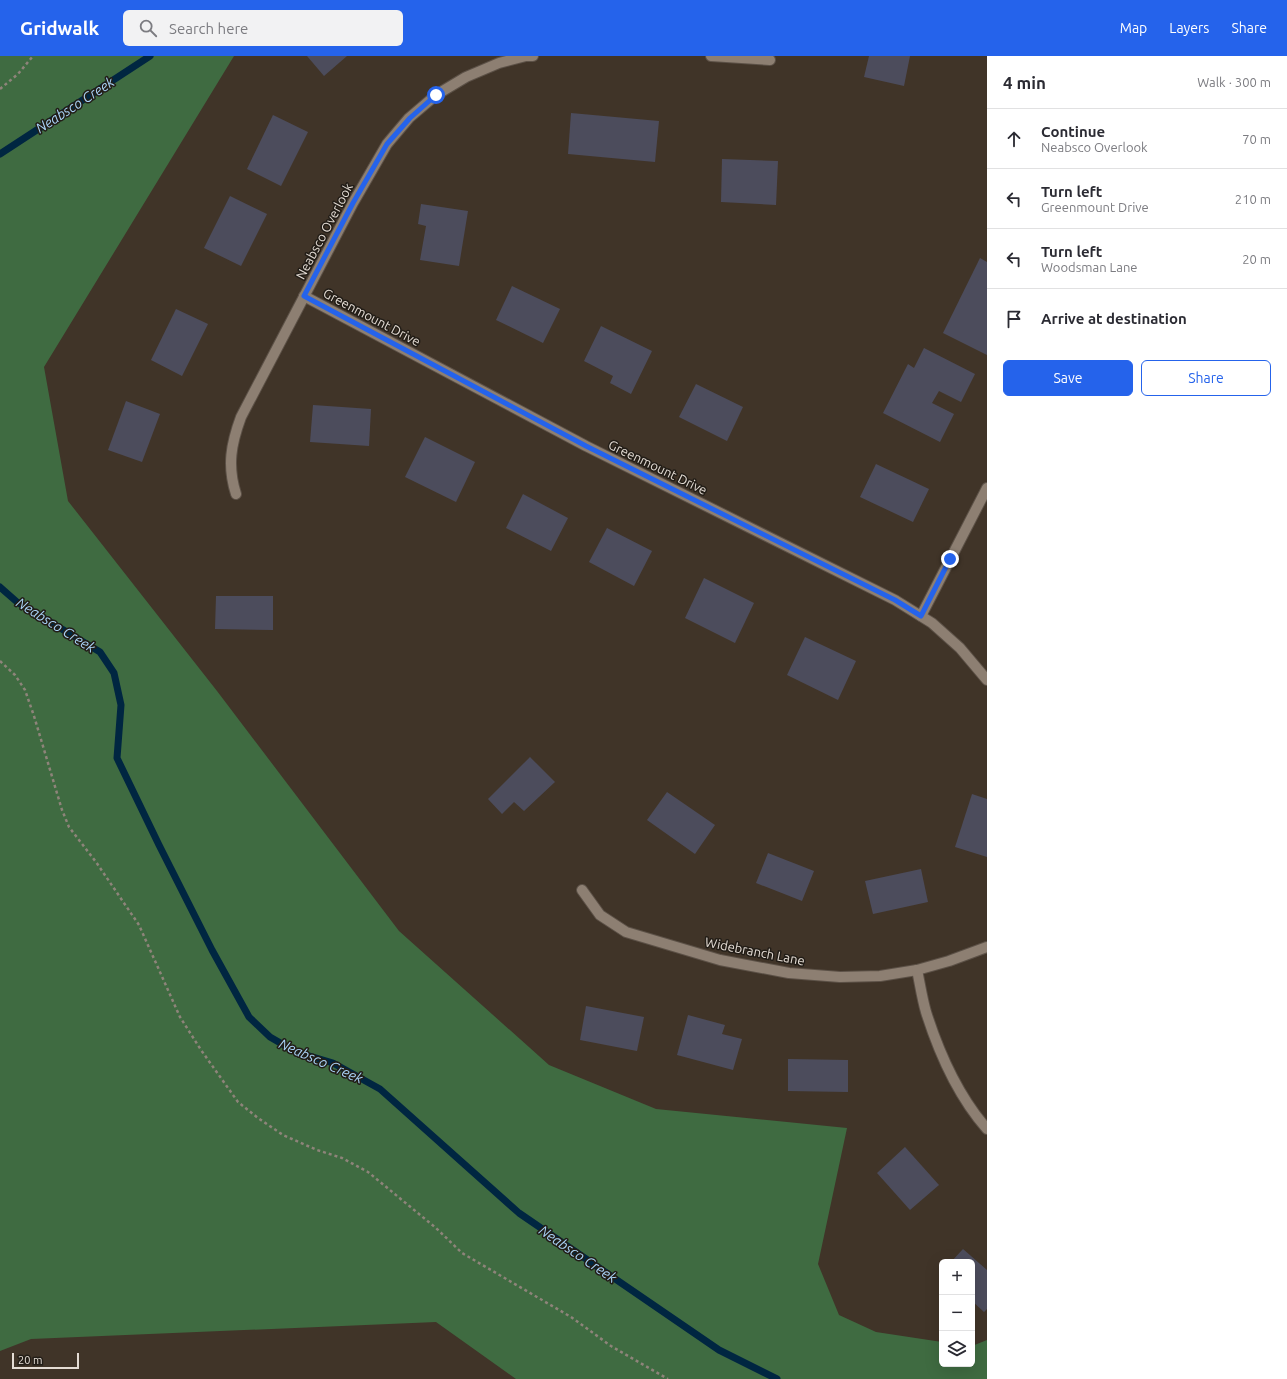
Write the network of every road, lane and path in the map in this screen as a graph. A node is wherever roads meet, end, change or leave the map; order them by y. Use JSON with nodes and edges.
{"nodes":[{"id":1,"x":33,"y":56,"type":"edge"},
{"id":2,"x":533,"y":56,"type":"edge"},
{"id":3,"x":711,"y":56,"type":"edge"},
{"id":4,"x":770,"y":60,"type":"dead end"},
{"id":5,"x":0,"y":89,"type":"edge"},
{"id":6,"x":304,"y":296,"type":"junction"},
{"id":7,"x":987,"y":488,"type":"edge"},
{"id":8,"x":236,"y":494,"type":"dead end"},
{"id":9,"x":921,"y":616,"type":"junction"},
{"id":10,"x":0,"y":661,"type":"edge"},
{"id":11,"x":987,"y":680,"type":"edge"},
{"id":12,"x":582,"y":890,"type":"dead end"},
{"id":13,"x":987,"y":946,"type":"edge"},
{"id":14,"x":917,"y":970,"type":"junction"},
{"id":15,"x":987,"y":1129,"type":"edge"},
{"id":16,"x":668,"y":1379,"type":"edge"}],
"edges":[{"from":1,"to":5,"type":"path"},
{"from":2,"to":6,"type":"street","name":"Neabsco Overlook"},
{"from":3,"to":4,"type":"street"},
{"from":6,"to":8,"type":"street","name":"Neabsco Overlook"},
{"from":6,"to":9,"type":"street","name":"Greenmount Drive"},
{"from":7,"to":9,"type":"street"},
{"from":9,"to":11,"type":"street","name":"Greenmount Drive"},
{"from":10,"to":16,"type":"path"},
{"from":12,"to":14,"type":"street","name":"Widebranch Lane"},
{"from":13,"to":14,"type":"street","name":"Widebranch Lane"},
{"from":14,"to":15,"type":"street"}]}
